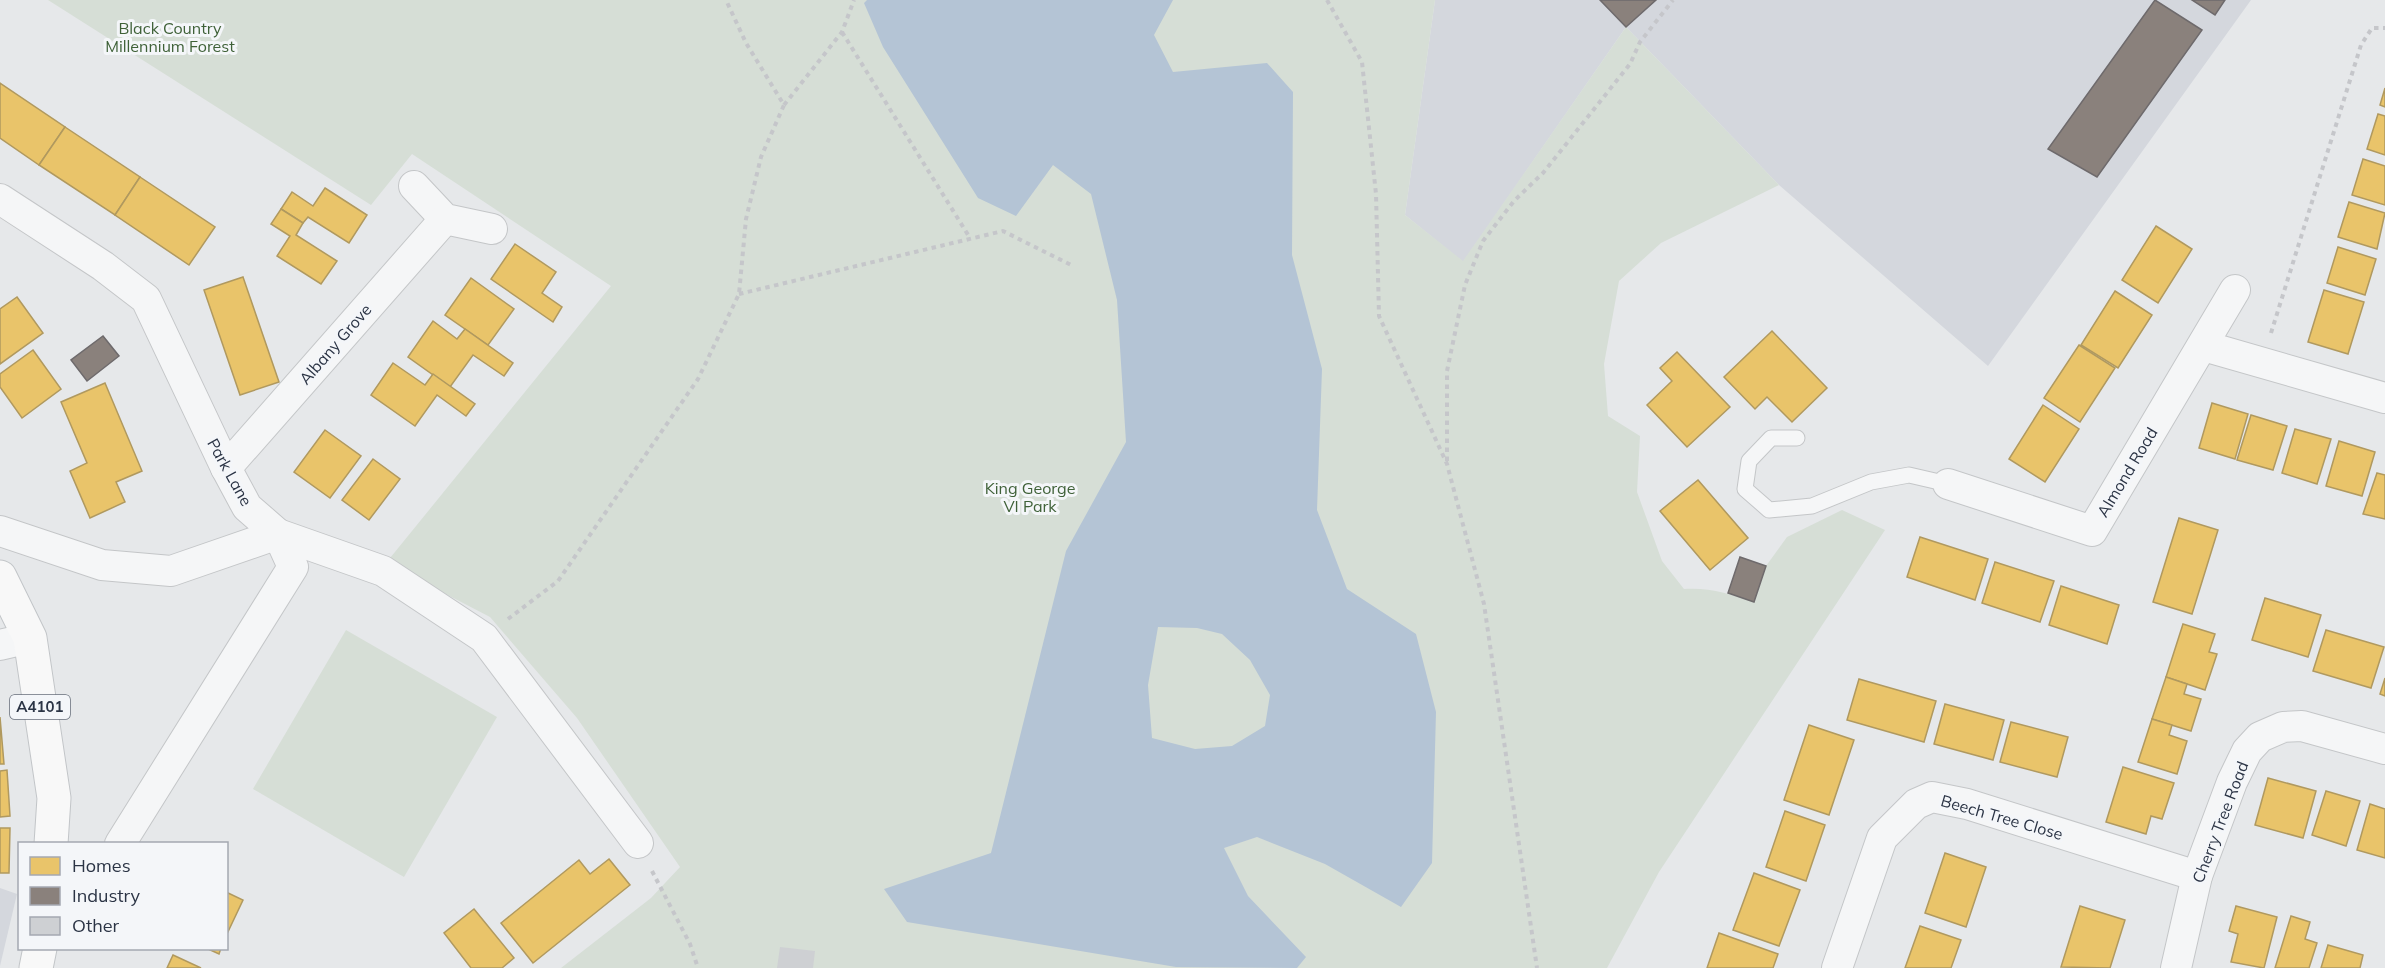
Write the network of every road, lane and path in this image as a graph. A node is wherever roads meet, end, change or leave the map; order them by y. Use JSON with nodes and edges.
{"nodes":[{"id":1,"x":726,"y":0,"type":"edge"},
{"id":2,"x":854,"y":0,"type":"edge"},
{"id":3,"x":1327,"y":0,"type":"edge"},
{"id":4,"x":1673,"y":0,"type":"edge"},
{"id":5,"x":2385,"y":28,"type":"edge"},
{"id":6,"x":842,"y":32,"type":"junction"},
{"id":7,"x":784,"y":105,"type":"junction"},
{"id":8,"x":414,"y":186,"type":"dead end"},
{"id":9,"x":0,"y":200,"type":"edge"},
{"id":10,"x":445,"y":219,"type":"junction"},
{"id":11,"x":492,"y":229,"type":"dead end"},
{"id":12,"x":970,"y":238,"type":"junction"},
{"id":13,"x":1073,"y":266,"type":"dead end"},
{"id":14,"x":2235,"y":290,"type":"dead end"},
{"id":15,"x":739,"y":294,"type":"junction"},
{"id":16,"x":2204,"y":346,"type":"junction"},
{"id":17,"x":2262,"y":362,"type":"junction"},
{"id":18,"x":2385,"y":398,"type":"edge"},
{"id":19,"x":1797,"y":438,"type":"dead end"},
{"id":20,"x":1447,"y":464,"type":"junction"},
{"id":21,"x":226,"y":468,"type":"junction"},
{"id":22,"x":1948,"y":484,"type":"joint"},
{"id":23,"x":0,"y":531,"type":"edge"},
{"id":24,"x":278,"y":534,"type":"junction"},
{"id":25,"x":0,"y":577,"type":"edge"},
{"id":26,"x":484,"y":638,"type":"junction"},
{"id":27,"x":15,"y":641,"type":"edge"},
{"id":28,"x":2385,"y":749,"type":"edge"},
{"id":29,"x":51,"y":842,"type":"edge"},
{"id":30,"x":121,"y":842,"type":"edge"},
{"id":31,"x":638,"y":843,"type":"joint"},
{"id":32,"x":2198,"y":876,"type":"junction"},
{"id":33,"x":40,"y":950,"type":"edge"},
{"id":34,"x":36,"y":968,"type":"edge"},
{"id":35,"x":698,"y":968,"type":"edge"},
{"id":36,"x":1536,"y":968,"type":"edge"},
{"id":37,"x":1837,"y":968,"type":"edge"},
{"id":38,"x":2176,"y":968,"type":"edge"}],
"edges":[{"from":1,"to":7,"type":"path"},
{"from":2,"to":6,"type":"path"},
{"from":3,"to":20,"type":"path"},
{"from":4,"to":20,"type":"path"},
{"from":5,"to":17,"type":"path"},
{"from":6,"to":7,"type":"path"},
{"from":6,"to":12,"type":"path"},
{"from":7,"to":15,"type":"path"},
{"from":8,"to":10,"type":"street"},
{"from":9,"to":21,"type":"street","name":"Park Lane"},
{"from":10,"to":11,"type":"street"},
{"from":10,"to":21,"type":"street","name":"Albany Grove"},
{"from":12,"to":13,"type":"path"},
{"from":12,"to":15,"type":"path"},
{"from":14,"to":16,"type":"street","name":"Almond Road"},
{"from":15,"to":26,"type":"path"},
{"from":16,"to":17,"type":"street"},
{"from":16,"to":22,"type":"street","name":"Almond Road"},
{"from":17,"to":18,"type":"street"},
{"from":19,"to":22,"type":"lane"},
{"from":20,"to":36,"type":"path"},
{"from":21,"to":24,"type":"street","name":"Park Lane"},
{"from":23,"to":24,"type":"street"},
{"from":24,"to":26,"type":"street"},
{"from":24,"to":30,"type":"street","name":"Park Lane"},
{"from":25,"to":27,"type":"main road","number":"A4101"},
{"from":26,"to":31,"type":"street"},
{"from":27,"to":29,"type":"main road","number":"A4101"},
{"from":28,"to":32,"type":"street","name":"Cherry Tree Road"},
{"from":31,"to":35,"type":"path"},
{"from":32,"to":37,"type":"street","name":"Beech Tree Close"},
{"from":32,"to":38,"type":"street","name":"Cherry Tree Road"},
{"from":33,"to":34,"type":"main road"}]}
